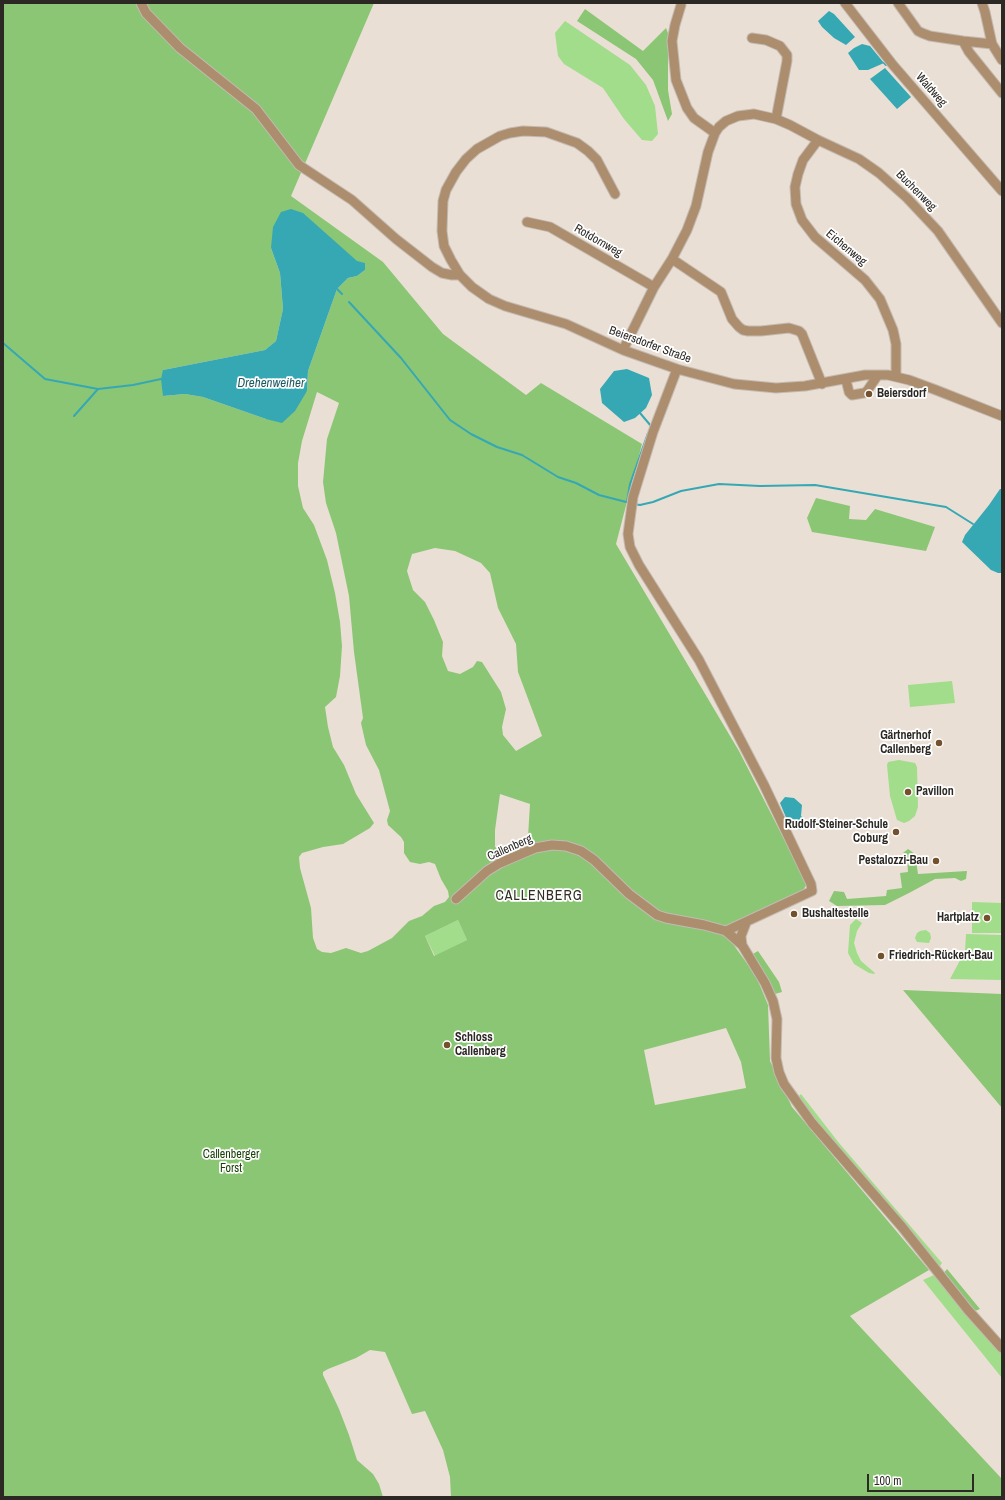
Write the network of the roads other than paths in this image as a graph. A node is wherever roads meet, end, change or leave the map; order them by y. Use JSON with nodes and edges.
{"nodes":[{"id":1,"x":141,"y":3,"type":"edge"},
{"id":2,"x":845,"y":3,"type":"edge"},
{"id":3,"x":898,"y":3,"type":"edge"},
{"id":4,"x":982,"y":3,"type":"edge"},
{"id":5,"x":681,"y":5,"type":"dead end"},
{"id":6,"x":752,"y":38,"type":"dead end"},
{"id":7,"x":963,"y":41,"type":"junction"},
{"id":8,"x":992,"y":44,"type":"junction"},
{"id":9,"x":1002,"y":60,"type":"edge"},
{"id":10,"x":1002,"y":93,"type":"edge"},
{"id":11,"x":776,"y":119,"type":"junction"},
{"id":12,"x":715,"y":133,"type":"junction"},
{"id":13,"x":818,"y":140,"type":"junction"},
{"id":14,"x":1002,"y":191,"type":"edge"},
{"id":15,"x":615,"y":194,"type":"dead end"},
{"id":16,"x":527,"y":222,"type":"dead end"},
{"id":17,"x":672,"y":259,"type":"junction"},
{"id":18,"x":460,"y":275,"type":"junction"},
{"id":19,"x":654,"y":287,"type":"junction"},
{"id":20,"x":1002,"y":323,"type":"edge"},
{"id":21,"x":623,"y":350,"type":"junction"},
{"id":22,"x":677,"y":369,"type":"junction"},
{"id":23,"x":878,"y":375,"type":"junction"},
{"id":24,"x":896,"y":376,"type":"junction"},
{"id":25,"x":846,"y":380,"type":"junction"},
{"id":26,"x":822,"y":384,"type":"junction"},
{"id":27,"x":1002,"y":416,"type":"edge"},
{"id":28,"x":456,"y":899,"type":"dead end"},
{"id":29,"x":746,"y":923,"type":"junction"},
{"id":30,"x":726,"y":931,"type":"junction"},
{"id":31,"x":742,"y":945,"type":"junction"},
{"id":32,"x":1002,"y":1348,"type":"edge"}],
"edges":[{"from":1,"to":18,"type":"street"},
{"from":2,"to":14,"type":"street","name":"Waldweg"},
{"from":3,"to":7,"type":"street"},
{"from":4,"to":8,"type":"street"},
{"from":5,"to":12,"type":"street"},
{"from":6,"to":11,"type":"street"},
{"from":7,"to":8,"type":"street"},
{"from":7,"to":10,"type":"street"},
{"from":8,"to":9,"type":"street"},
{"from":11,"to":12,"type":"street","name":"Buchenweg"},
{"from":11,"to":13,"type":"street","name":"Buchenweg"},
{"from":12,"to":17,"type":"street","name":"Buchenweg"},
{"from":13,"to":20,"type":"street","name":"Buchenweg"},
{"from":13,"to":24,"type":"street","name":"Eichenweg"},
{"from":15,"to":18,"type":"street","name":"Beiersdorfer Straße"},
{"from":16,"to":19,"type":"street","name":"Rotdornweg"},
{"from":17,"to":19,"type":"street","name":"Buchenweg"},
{"from":17,"to":26,"type":"street"},
{"from":18,"to":21,"type":"street","name":"Beiersdorfer Straße"},
{"from":19,"to":21,"type":"street","name":"Buchenweg"},
{"from":21,"to":22,"type":"street","name":"Beiersdorfer Straße"},
{"from":22,"to":26,"type":"street","name":"Beiersdorfer Straße"},
{"from":22,"to":29,"type":"street"},
{"from":23,"to":24,"type":"street","name":"Beiersdorfer Straße"},
{"from":23,"to":25,"type":"street","name":"Beiersdorfer Straße"},
{"from":23,"to":25,"type":"street"},
{"from":24,"to":27,"type":"street","name":"Beiersdorfer Straße"},
{"from":25,"to":26,"type":"street","name":"Beiersdorfer Straße"},
{"from":28,"to":30,"type":"street","name":"Callenberg"},
{"from":29,"to":30,"type":"street"},
{"from":29,"to":31,"type":"street"},
{"from":30,"to":31,"type":"street"},
{"from":31,"to":32,"type":"street"}]}
